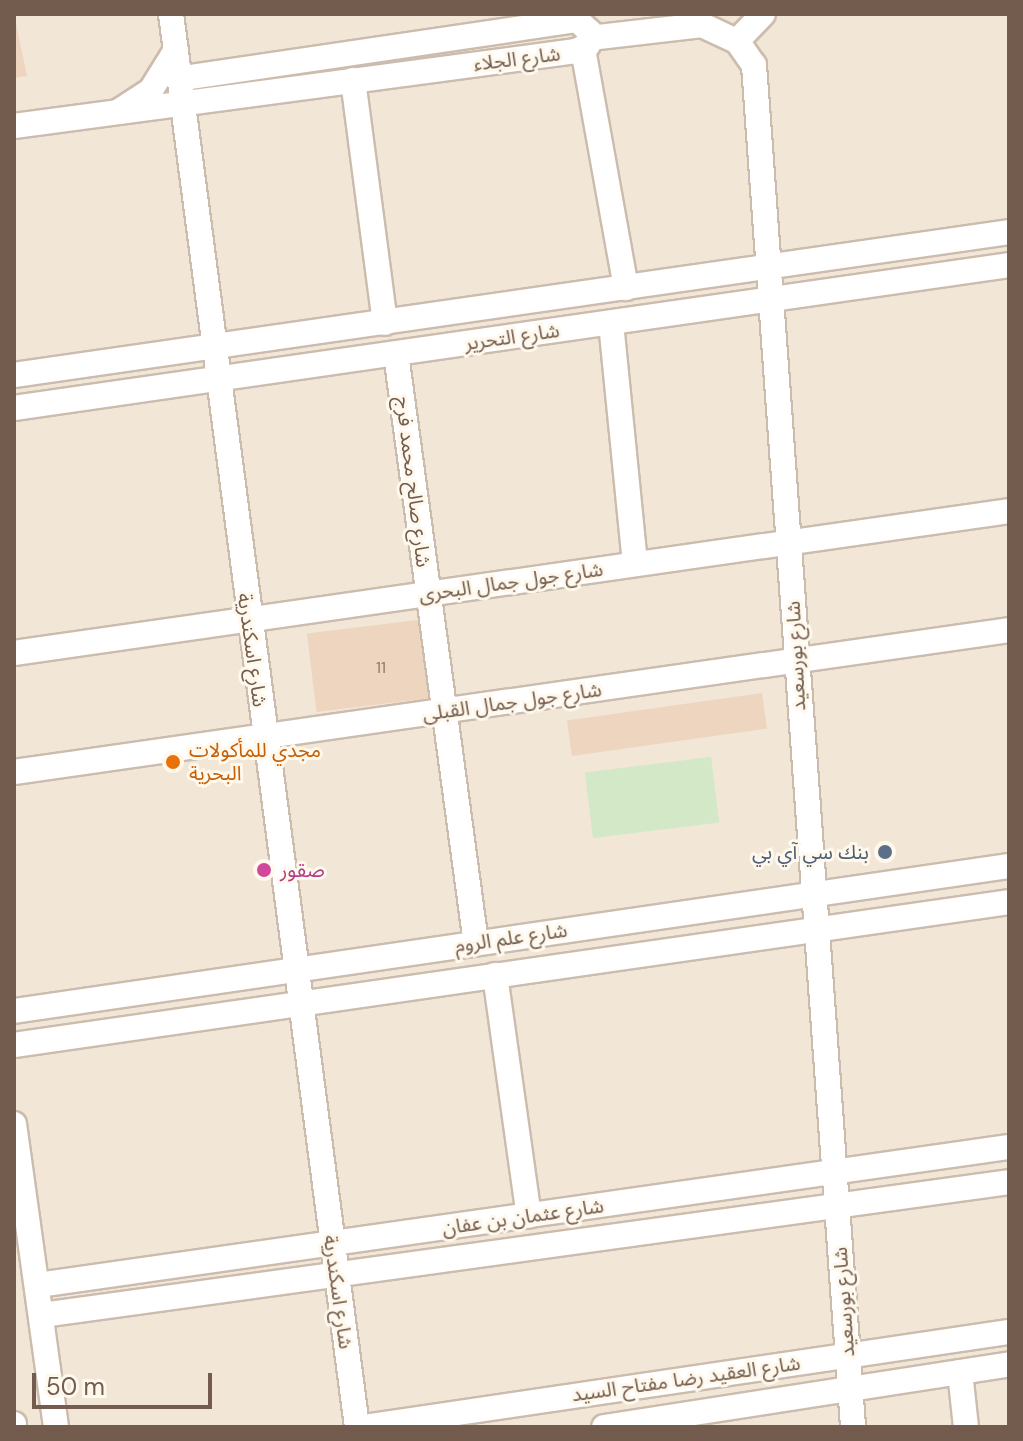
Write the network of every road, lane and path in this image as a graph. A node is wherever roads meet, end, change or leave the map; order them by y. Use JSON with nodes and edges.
{"nodes":[{"id":1,"x":171,"y":14,"type":"edge"},
{"id":2,"x":763,"y":14,"type":"edge"},
{"id":3,"x":443,"y":40,"type":"junction"},
{"id":4,"x":737,"y":41,"type":"junction"},
{"id":5,"x":586,"y":44,"type":"junction"},
{"id":6,"x":176,"y":50,"type":"junction"},
{"id":7,"x":447,"y":68,"type":"junction"},
{"id":8,"x":179,"y":79,"type":"junction"},
{"id":9,"x":353,"y":80,"type":"junction"},
{"id":10,"x":183,"y":107,"type":"junction"},
{"id":11,"x":109,"y":114,"type":"junction"},
{"id":12,"x":14,"y":126,"type":"edge"},
{"id":13,"x":1009,"y":232,"type":"edge"},
{"id":14,"x":1009,"y":265,"type":"edge"},
{"id":15,"x":772,"y":266,"type":"junction"},
{"id":16,"x":626,"y":288,"type":"junction"},
{"id":17,"x":775,"y":299,"type":"junction"},
{"id":18,"x":385,"y":323,"type":"junction"},
{"id":19,"x":611,"y":323,"type":"junction"},
{"id":20,"x":211,"y":347,"type":"junction"},
{"id":21,"x":396,"y":354,"type":"junction"},
{"id":22,"x":14,"y":375,"type":"edge"},
{"id":23,"x":215,"y":380,"type":"junction"},
{"id":24,"x":14,"y":408,"type":"edge"},
{"id":25,"x":1009,"y":511,"type":"edge"},
{"id":26,"x":792,"y":543,"type":"junction"},
{"id":27,"x":635,"y":564,"type":"junction"},
{"id":28,"x":427,"y":593,"type":"junction"},
{"id":29,"x":248,"y":619,"type":"junction"},
{"id":30,"x":1009,"y":630,"type":"edge"},
{"id":31,"x":14,"y":653,"type":"edge"},
{"id":32,"x":794,"y":661,"type":"junction"},
{"id":33,"x":445,"y":712,"type":"junction"},
{"id":34,"x":263,"y":738,"type":"junction"},
{"id":35,"x":14,"y":772,"type":"edge"},
{"id":36,"x":1009,"y":866,"type":"edge"},
{"id":37,"x":816,"y":894,"type":"junction"},
{"id":38,"x":1009,"y":902,"type":"edge"},
{"id":39,"x":818,"y":929,"type":"junction"},
{"id":40,"x":476,"y":943,"type":"junction"},
{"id":41,"x":294,"y":969,"type":"junction"},
{"id":42,"x":495,"y":975,"type":"junction"},
{"id":43,"x":299,"y":1003,"type":"junction"},
{"id":44,"x":14,"y":1011,"type":"edge"},
{"id":45,"x":14,"y":1045,"type":"edge"},
{"id":46,"x":14,"y":1124,"type":"edge"},
{"id":47,"x":1009,"y":1147,"type":"edge"},
{"id":48,"x":834,"y":1173,"type":"junction"},
{"id":49,"x":1009,"y":1182,"type":"edge"},
{"id":50,"x":836,"y":1206,"type":"junction"},
{"id":51,"x":529,"y":1216,"type":"junction"},
{"id":52,"x":332,"y":1244,"type":"junction"},
{"id":53,"x":336,"y":1275,"type":"junction"},
{"id":54,"x":38,"y":1285,"type":"junction"},
{"id":55,"x":42,"y":1315,"type":"junction"},
{"id":56,"x":1009,"y":1332,"type":"edge"},
{"id":57,"x":848,"y":1356,"type":"junction"},
{"id":58,"x":1009,"y":1364,"type":"edge"},
{"id":59,"x":960,"y":1372,"type":"junction"},
{"id":60,"x":851,"y":1388,"type":"junction"},
{"id":61,"x":56,"y":1427,"type":"edge"},
{"id":62,"x":357,"y":1427,"type":"edge"},
{"id":63,"x":363,"y":1427,"type":"edge"},
{"id":64,"x":604,"y":1427,"type":"edge"},
{"id":65,"x":853,"y":1427,"type":"edge"},
{"id":66,"x":966,"y":1427,"type":"edge"}],
"edges":[{"from":1,"to":6,"type":"street","name":"شارع اسكندرية"},
{"from":2,"to":4,"type":"street"},
{"from":3,"to":5,"type":"street","name":"شارع الجلاء"},
{"from":3,"to":7,"type":"street"},
{"from":3,"to":8,"type":"street","name":"شارع الجلاء"},
{"from":4,"to":5,"type":"street"},
{"from":4,"to":15,"type":"street","name":"شارع بورسعيد"},
{"from":5,"to":7,"type":"street","name":"شارع الجلاء"},
{"from":5,"to":16,"type":"street"},
{"from":6,"to":8,"type":"street","name":"شارع اسكندرية"},
{"from":6,"to":11,"type":"street"},
{"from":7,"to":9,"type":"street","name":"شارع الجلاء"},
{"from":8,"to":10,"type":"street","name":"شارع اسكندرية"},
{"from":9,"to":10,"type":"street","name":"شارع الجلاء"},
{"from":9,"to":18,"type":"street"},
{"from":10,"to":11,"type":"street","name":"شارع الجلاء"},
{"from":10,"to":20,"type":"street","name":"شارع اسكندرية"},
{"from":11,"to":12,"type":"street","name":"شارع الجلاء"},
{"from":13,"to":15,"type":"street","name":"شارع التحرير"},
{"from":14,"to":17,"type":"street","name":"شارع التحرير"},
{"from":15,"to":16,"type":"street","name":"شارع التحرير"},
{"from":15,"to":17,"type":"street","name":"شارع بورسعيد"},
{"from":16,"to":18,"type":"street","name":"شارع التحرير"},
{"from":17,"to":19,"type":"street","name":"شارع التحرير"},
{"from":17,"to":26,"type":"street","name":"شارع بورسعيد"},
{"from":18,"to":20,"type":"street","name":"شارع التحرير"},
{"from":19,"to":21,"type":"street","name":"شارع التحرير"},
{"from":19,"to":27,"type":"street"},
{"from":20,"to":22,"type":"street","name":"شارع التحرير"},
{"from":20,"to":23,"type":"street","name":"شارع اسكندرية"},
{"from":21,"to":23,"type":"street","name":"شارع التحرير"},
{"from":21,"to":28,"type":"street","name":"شارع صالح محمد فرج"},
{"from":23,"to":24,"type":"street","name":"شارع التحرير"},
{"from":23,"to":29,"type":"street","name":"شارع اسكندرية"},
{"from":25,"to":26,"type":"street","name":"شارع جول جمال البحرى"},
{"from":26,"to":27,"type":"street","name":"شارع جول جمال البحرى"},
{"from":26,"to":32,"type":"street","name":"شارع بورسعيد"},
{"from":27,"to":28,"type":"street","name":"شارع جول جمال البحرى"},
{"from":28,"to":29,"type":"street","name":"شارع جول جمال البحرى"},
{"from":28,"to":33,"type":"street","name":"شارع صالح محمد فرج"},
{"from":29,"to":31,"type":"street","name":"شارع جول جمال البحرى"},
{"from":29,"to":34,"type":"street","name":"شارع اسكندرية"},
{"from":30,"to":32,"type":"street","name":"شارع جول جمال القبلى"},
{"from":32,"to":33,"type":"street","name":"شارع جول جمال القبلى"},
{"from":32,"to":37,"type":"street","name":"شارع بورسعيد"},
{"from":33,"to":34,"type":"street","name":"شارع جول جمال القبلى"},
{"from":33,"to":40,"type":"street","name":"شارع صالح محمد فرج"},
{"from":34,"to":35,"type":"street","name":"شارع جول جمال القبلى"},
{"from":34,"to":41,"type":"street","name":"شارع اسكندرية"},
{"from":36,"to":37,"type":"street","name":"شارع علم الروم"},
{"from":37,"to":39,"type":"street","name":"شارع بورسعيد"},
{"from":37,"to":40,"type":"street","name":"شارع علم الروم"},
{"from":38,"to":39,"type":"street","name":"شارع علم الروم"},
{"from":39,"to":42,"type":"street","name":"شارع علم الروم"},
{"from":39,"to":48,"type":"street","name":"شارع بورسعيد"},
{"from":40,"to":41,"type":"street","name":"شارع علم الروم"},
{"from":41,"to":43,"type":"street","name":"شارع اسكندرية"},
{"from":41,"to":44,"type":"street","name":"شارع علم الروم"},
{"from":42,"to":43,"type":"street","name":"شارع علم الروم"},
{"from":42,"to":51,"type":"street"},
{"from":43,"to":45,"type":"street","name":"شارع علم الروم"},
{"from":43,"to":52,"type":"street","name":"شارع اسكندرية"},
{"from":46,"to":54,"type":"street"},
{"from":47,"to":48,"type":"street","name":"شارع عثمان بن عفان"},
{"from":48,"to":50,"type":"street","name":"شارع بورسعيد"},
{"from":48,"to":51,"type":"street","name":"شارع عثمان بن عفان"},
{"from":49,"to":50,"type":"street","name":"شارع عثمان بن عفان"},
{"from":50,"to":53,"type":"street","name":"شارع عثمان بن عفان"},
{"from":50,"to":57,"type":"street","name":"شارع بورسعيد"},
{"from":51,"to":52,"type":"street","name":"شارع عثمان بن عفان"},
{"from":52,"to":53,"type":"street","name":"شارع اسكندرية"},
{"from":52,"to":54,"type":"street","name":"شارع عثمان بن عفان"},
{"from":53,"to":55,"type":"street","name":"شارع عثمان بن عفان"},
{"from":53,"to":62,"type":"street","name":"شارع اسكندرية"},
{"from":54,"to":55,"type":"street"},
{"from":55,"to":61,"type":"street"},
{"from":56,"to":57,"type":"street","name":"شارع العقيد رضا مفتاح السيد"},
{"from":57,"to":60,"type":"street","name":"شارع بورسعيد"},
{"from":57,"to":63,"type":"street","name":"شارع العقيد رضا مفتاح السيد"},
{"from":58,"to":59,"type":"street","name":"شارع العقيد رضا مفتاح السيد"},
{"from":59,"to":60,"type":"street","name":"شارع العقيد رضا مفتاح السيد"},
{"from":59,"to":66,"type":"street"},
{"from":60,"to":64,"type":"street","name":"شارع العقيد رضا مفتاح السيد"},
{"from":60,"to":65,"type":"street","name":"شارع بورسعيد"}]}
